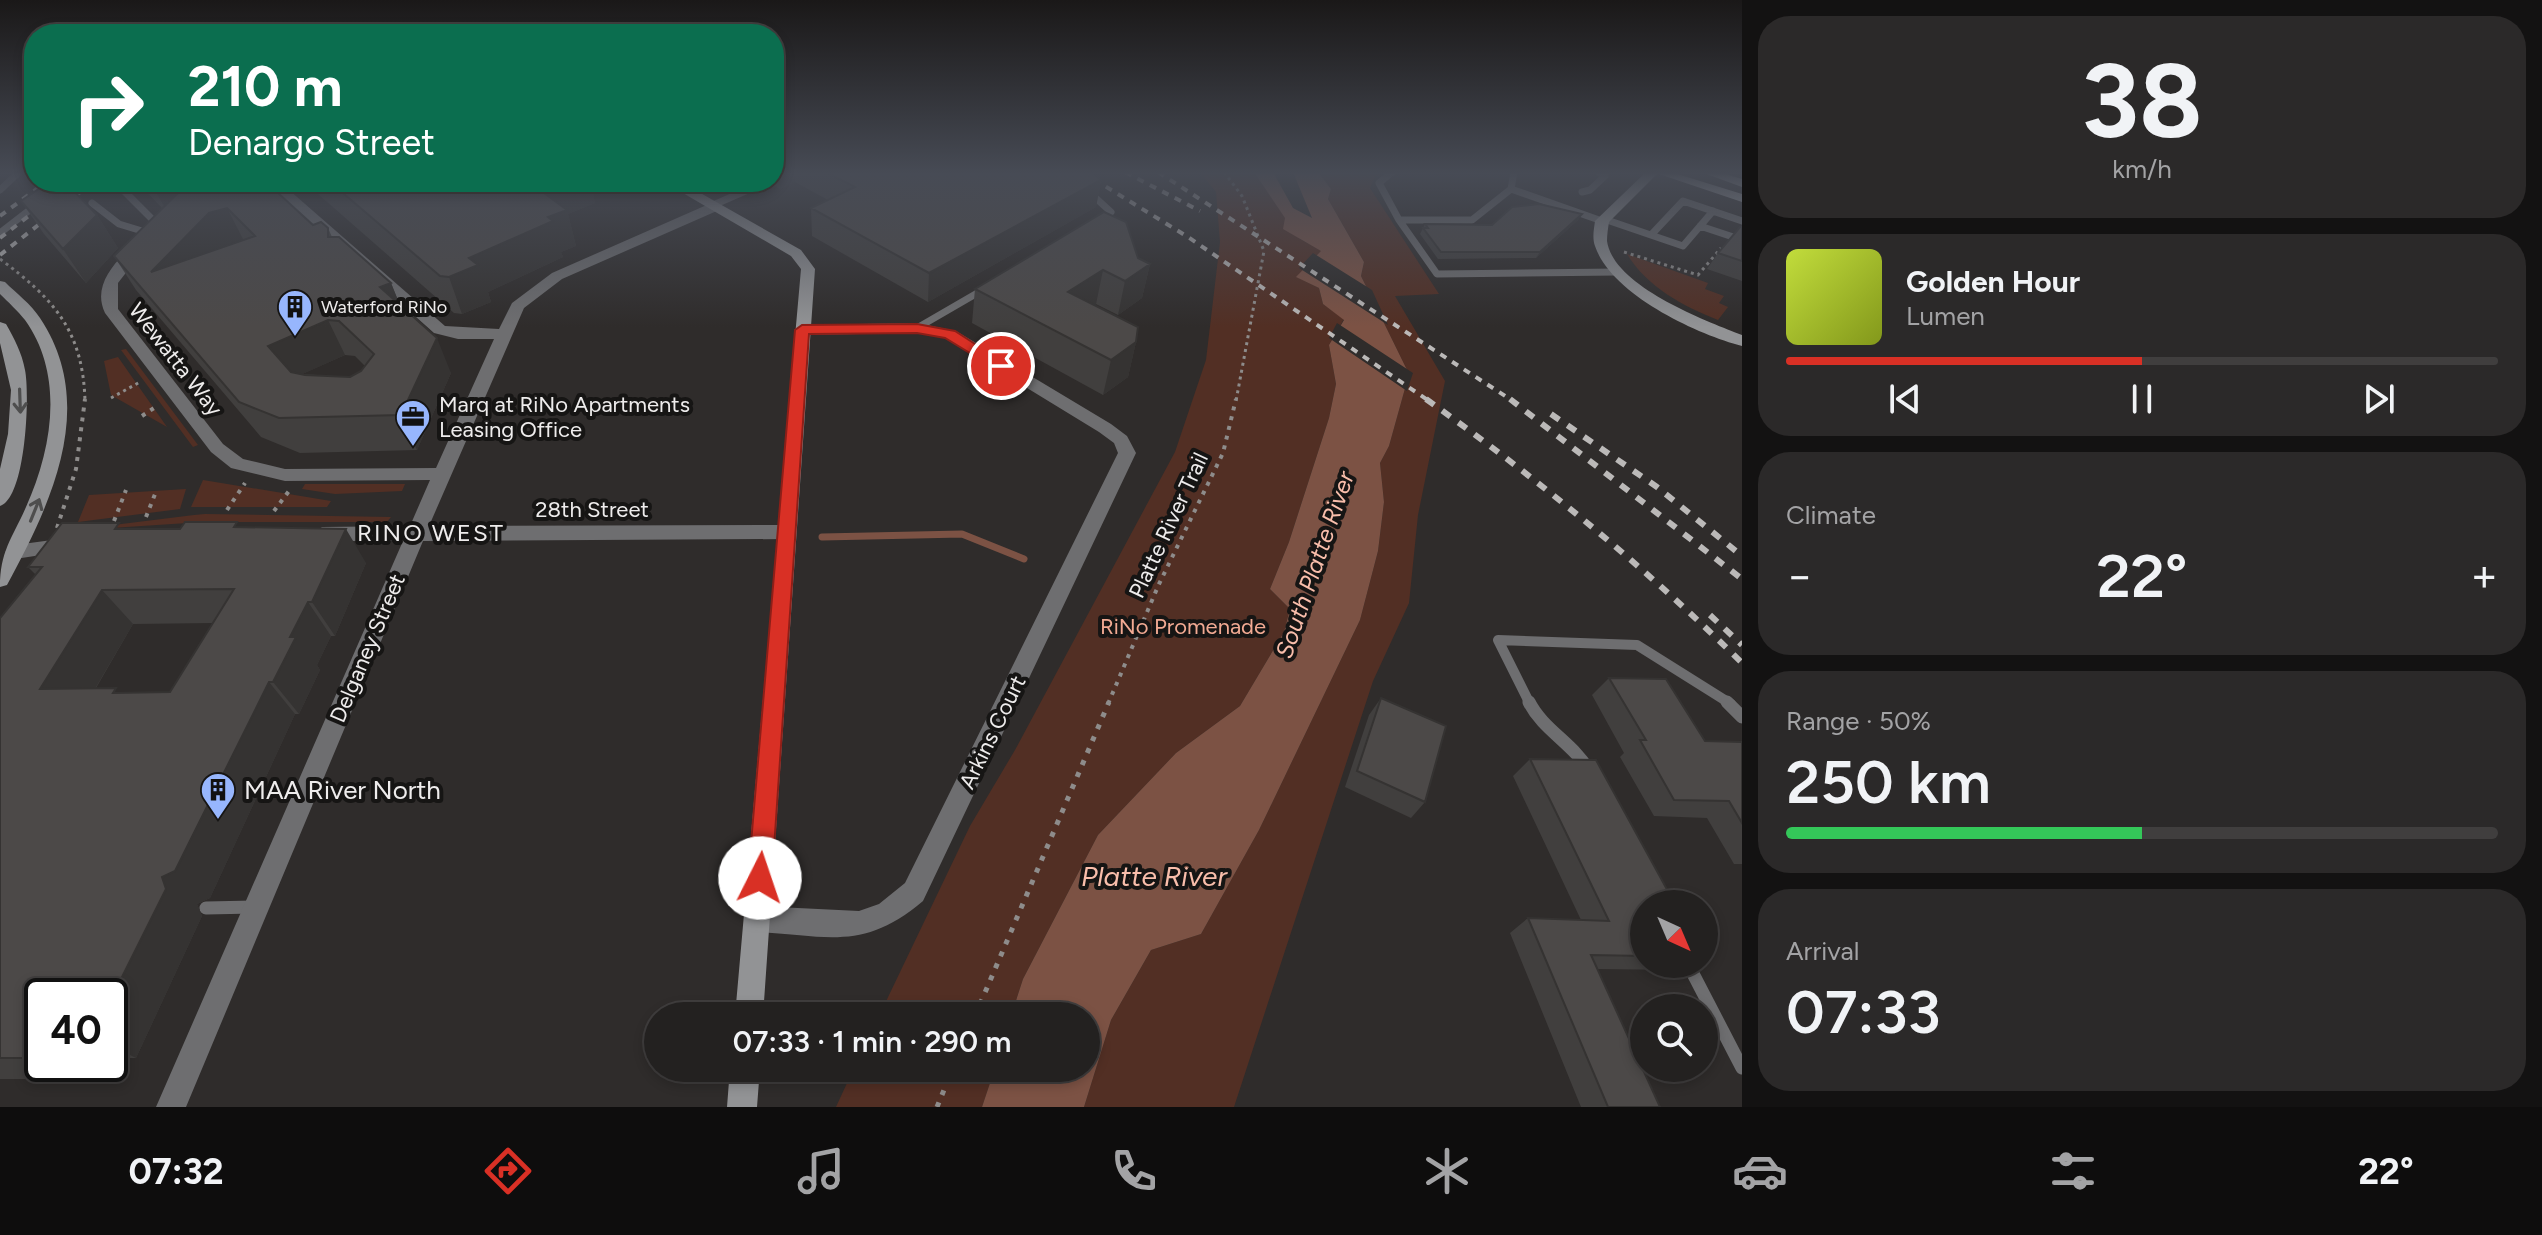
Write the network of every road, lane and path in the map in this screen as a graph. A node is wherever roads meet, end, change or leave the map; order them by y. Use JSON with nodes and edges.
{"nodes":[{"id":1,"x":112,"y":224,"type":"edge"},
{"id":2,"x":160,"y":224,"type":"edge"},
{"id":3,"x":316,"y":224,"type":"edge"},
{"id":4,"x":674,"y":224,"type":"edge"},
{"id":5,"x":744,"y":224,"type":"edge"},
{"id":6,"x":1115,"y":224,"type":"edge"},
{"id":7,"x":1253,"y":224,"type":"edge"},
{"id":8,"x":1402,"y":224,"type":"edge"},
{"id":9,"x":1602,"y":224,"type":"edge"},
{"id":10,"x":1615,"y":224,"type":"edge"},
{"id":11,"x":1662,"y":224,"type":"edge"},
{"id":12,"x":1702,"y":224,"type":"edge"},
{"id":13,"x":1700,"y":226,"type":"junction"},
{"id":14,"x":169,"y":229,"type":"junction"},
{"id":15,"x":1651,"y":235,"type":"junction"},
{"id":16,"x":1124,"y":236,"type":"edge"},
{"id":17,"x":1742,"y":240,"type":"edge"},
{"id":18,"x":0,"y":259,"type":"edge"},
{"id":19,"x":1617,"y":272,"type":"junction"},
{"id":20,"x":996,"y":282,"type":"edge"},
{"id":21,"x":0,"y":285,"type":"edge"},
{"id":22,"x":0,"y":327,"type":"edge"},
{"id":23,"x":917,"y":328,"type":"junction"},
{"id":24,"x":802,"y":330,"type":"junction"},
{"id":25,"x":72,"y":334,"type":"dead end"},
{"id":26,"x":503,"y":334,"type":"junction"},
{"id":27,"x":1742,"y":341,"type":"edge"},
{"id":28,"x":140,"y":382,"type":"dead end"},
{"id":29,"x":111,"y":398,"type":"dead end"},
{"id":30,"x":157,"y":406,"type":"dead end"},
{"id":31,"x":142,"y":416,"type":"dead end"},
{"id":32,"x":443,"y":474,"type":"junction"},
{"id":33,"x":245,"y":483,"type":"dead end"},
{"id":34,"x":157,"y":489,"type":"dead end"},
{"id":35,"x":126,"y":490,"type":"dead end"},
{"id":36,"x":289,"y":491,"type":"dead end"},
{"id":37,"x":0,"y":499,"type":"edge"},
{"id":38,"x":227,"y":510,"type":"dead end"},
{"id":39,"x":274,"y":511,"type":"dead end"},
{"id":40,"x":146,"y":517,"type":"dead end"},
{"id":41,"x":114,"y":521,"type":"edge"},
{"id":42,"x":786,"y":532,"type":"junction"},
{"id":43,"x":305,"y":534,"type":"edge"},
{"id":44,"x":416,"y":534,"type":"junction"},
{"id":45,"x":90,"y":541,"type":"edge"},
{"id":46,"x":15,"y":552,"type":"junction"},
{"id":47,"x":0,"y":579,"type":"edge"},
{"id":48,"x":1742,"y":717,"type":"edge"},
{"id":49,"x":1596,"y":786,"type":"edge"},
{"id":50,"x":256,"y":907,"type":"junction"},
{"id":51,"x":206,"y":908,"type":"dead end"},
{"id":52,"x":757,"y":919,"type":"junction"},
{"id":53,"x":1695,"y":978,"type":"edge"},
{"id":54,"x":750,"y":1002,"type":"edge"},
{"id":55,"x":981,"y":1002,"type":"edge"},
{"id":56,"x":1742,"y":1068,"type":"edge"},
{"id":57,"x":744,"y":1082,"type":"edge"},
{"id":58,"x":947,"y":1082,"type":"edge"},
{"id":59,"x":171,"y":1107,"type":"edge"},
{"id":60,"x":742,"y":1107,"type":"edge"},
{"id":61,"x":937,"y":1107,"type":"edge"}],
"edges":[{"from":1,"to":14,"type":"lane"},
{"from":2,"to":14,"type":"lane"},
{"from":3,"to":26,"type":"street"},
{"from":4,"to":26,"type":"street","name":"Delganey Street"},
{"from":5,"to":24,"type":"street"},
{"from":6,"to":16,"type":"lane"},
{"from":7,"to":55,"type":"path","name":"Platte River Trail"},
{"from":8,"to":19,"type":"lane"},
{"from":9,"to":19,"type":"street"},
{"from":10,"to":15,"type":"lane"},
{"from":11,"to":15,"type":"lane"},
{"from":12,"to":13,"type":"lane"},
{"from":13,"to":15,"type":"lane"},
{"from":13,"to":17,"type":"lane"},
{"from":14,"to":32,"type":"street","name":"Wewatta Way"},
{"from":18,"to":25,"type":"path"},
{"from":19,"to":27,"type":"street"},
{"from":20,"to":23,"type":"lane"},
{"from":46,"to":21,"type":"street","one_way":true},
{"from":22,"to":37,"type":"street","one_way":true},
{"from":23,"to":24,"type":"street"},
{"from":23,"to":52,"type":"street","name":"Arkins Court"},
{"from":24,"to":42,"type":"street"},
{"from":26,"to":32,"type":"street","name":"Delganey Street"},
{"from":28,"to":29,"type":"path"},
{"from":30,"to":31,"type":"path"},
{"from":32,"to":44,"type":"street","name":"Delganey Street"},
{"from":33,"to":38,"type":"path"},
{"from":34,"to":40,"type":"path"},
{"from":35,"to":41,"type":"path"},
{"from":36,"to":39,"type":"path"},
{"from":42,"to":44,"type":"street","name":"28th Street"},
{"from":42,"to":52,"type":"street"},
{"from":43,"to":44,"type":"street","name":"28th Street"},
{"from":44,"to":50,"type":"street","name":"Delganey Street"},
{"from":45,"to":46,"type":"street"},
{"from":46,"to":47,"type":"street"},
{"from":48,"to":49,"type":"lane"},
{"from":50,"to":51,"type":"lane"},
{"from":50,"to":59,"type":"street","name":"Delganey Street"},
{"from":52,"to":54,"type":"street"},
{"from":53,"to":56,"type":"lane"},
{"from":57,"to":60,"type":"street"},
{"from":58,"to":61,"type":"path"}]}
